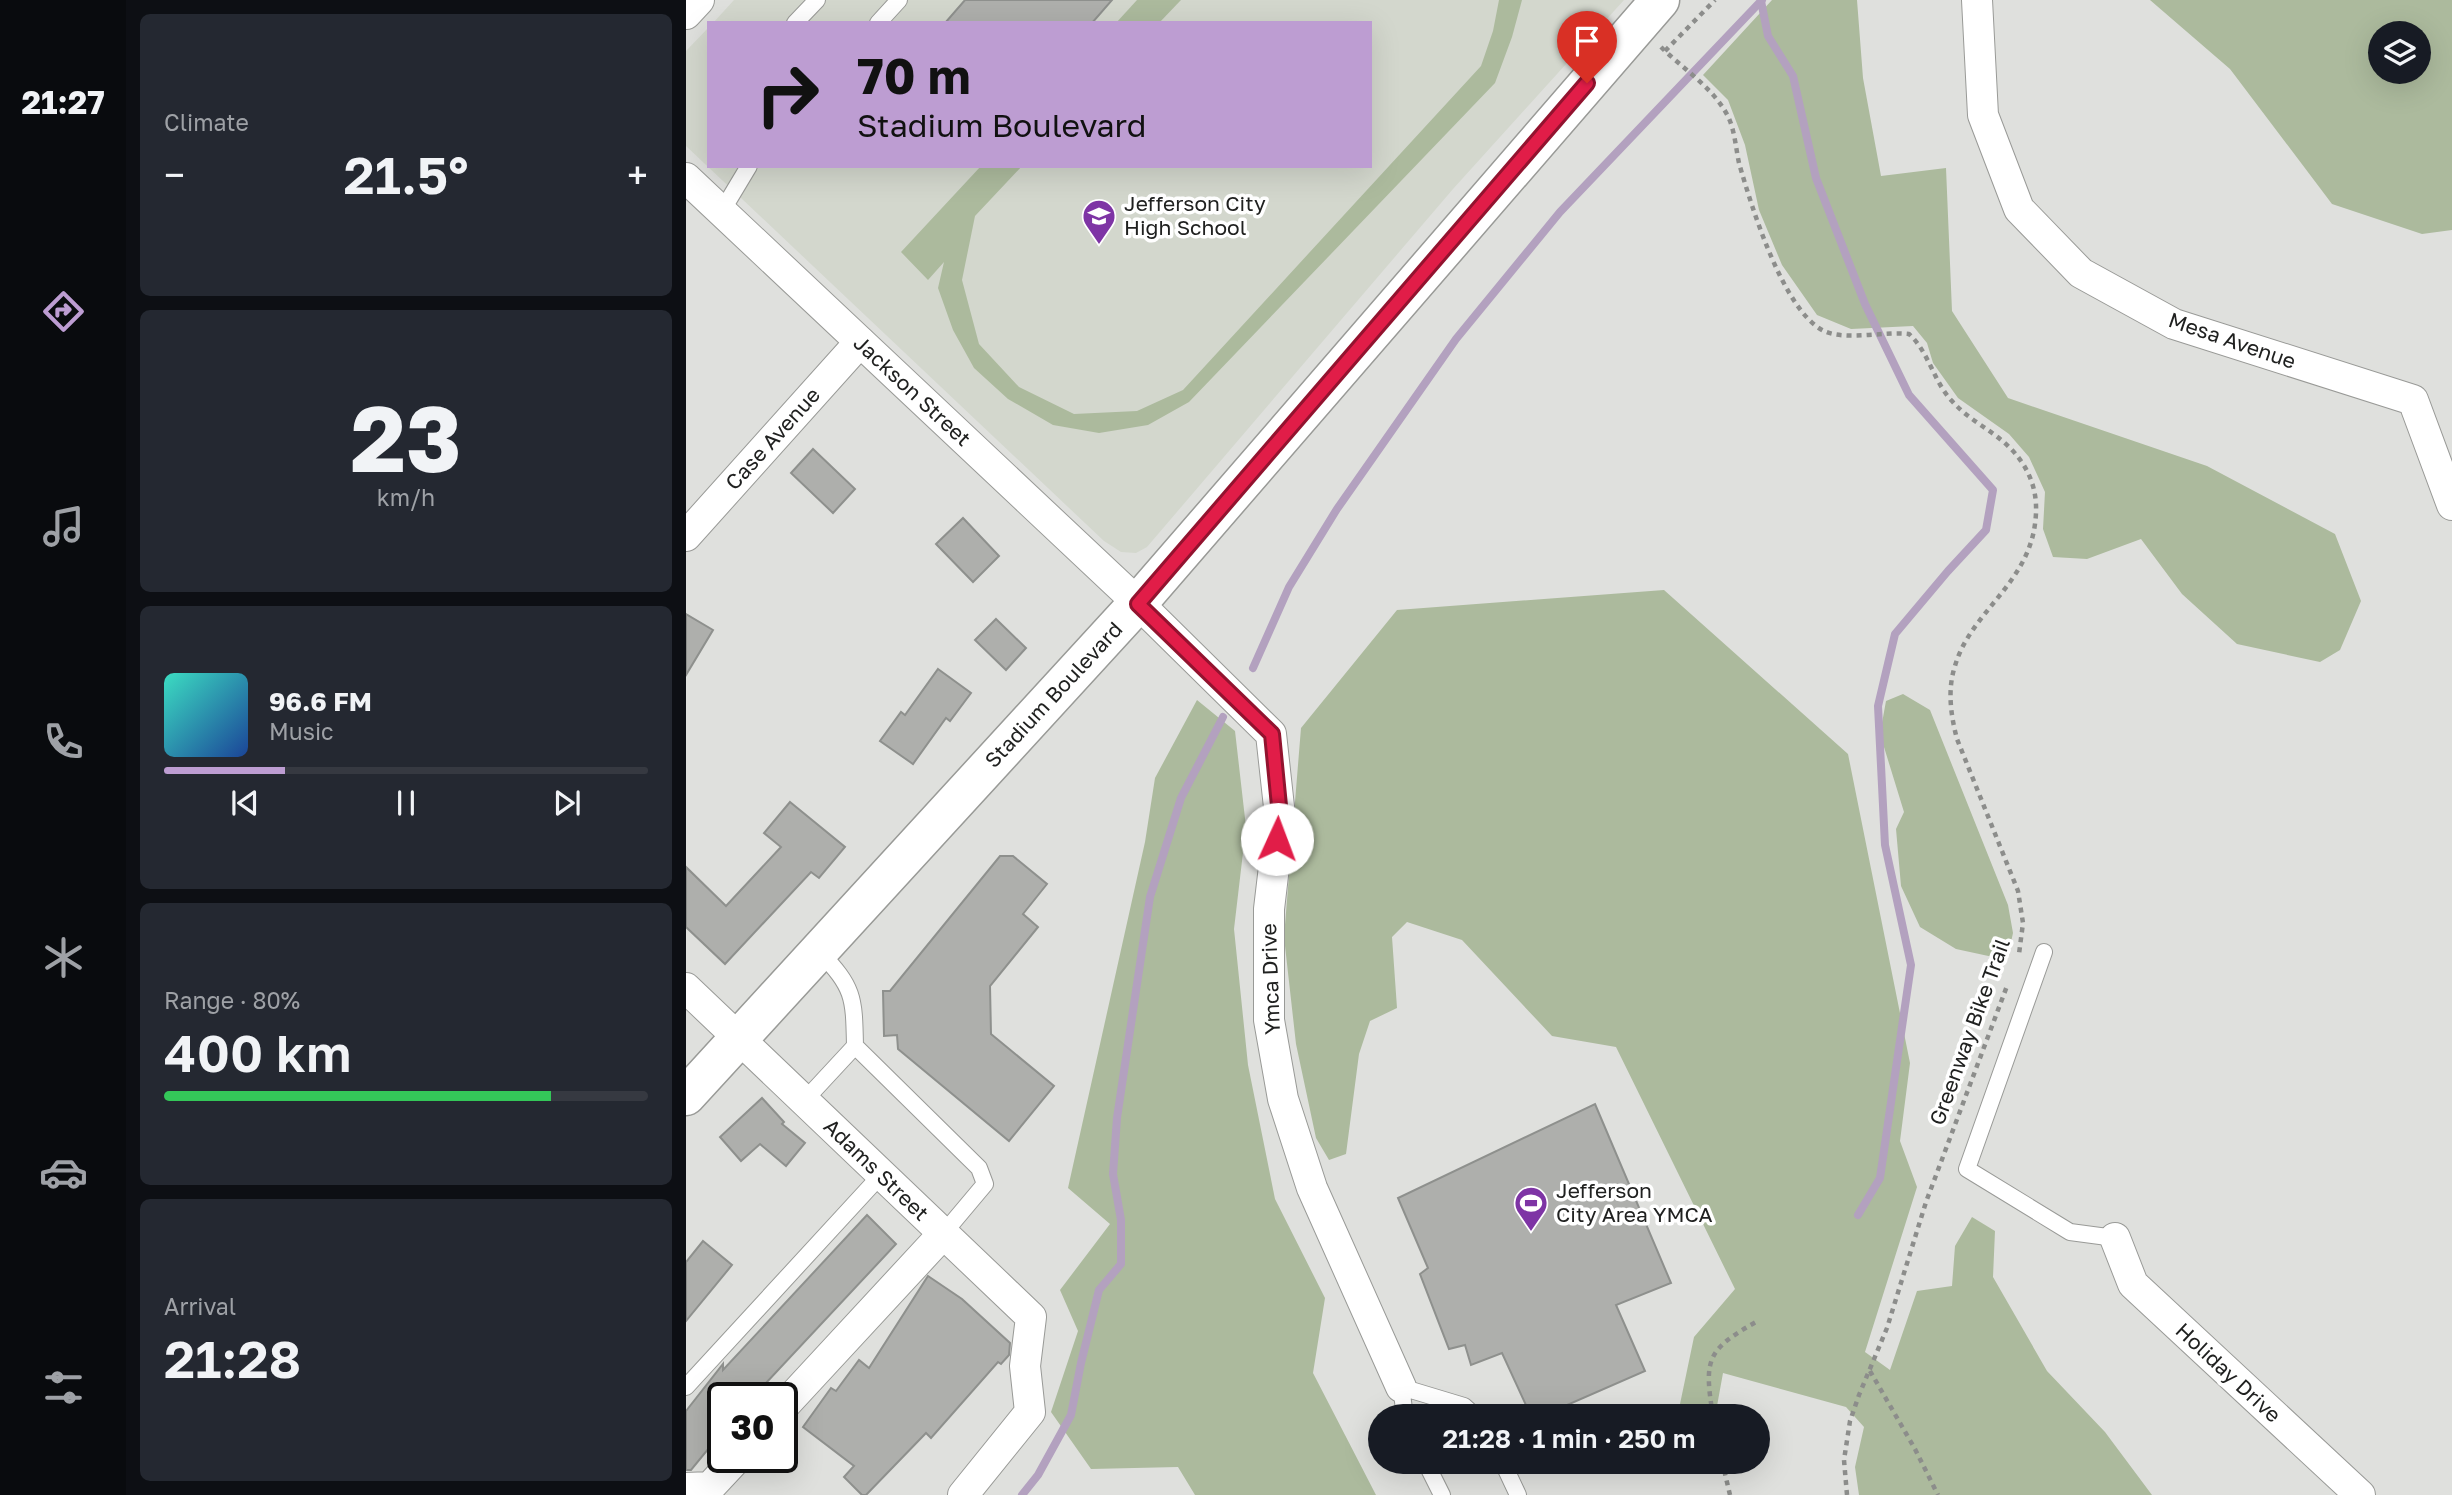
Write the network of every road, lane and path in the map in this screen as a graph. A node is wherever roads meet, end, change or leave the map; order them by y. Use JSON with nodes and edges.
{"nodes":[{"id":1,"x":699,"y":0,"type":"edge"},
{"id":2,"x":817,"y":0,"type":"edge"},
{"id":3,"x":899,"y":0,"type":"edge"},
{"id":4,"x":1660,"y":0,"type":"edge"},
{"id":5,"x":1715,"y":0,"type":"edge"},
{"id":6,"x":1977,"y":0,"type":"edge"},
{"id":7,"x":686,"y":14,"type":"edge"},
{"id":8,"x":797,"y":21,"type":"edge"},
{"id":9,"x":880,"y":21,"type":"edge"},
{"id":10,"x":748,"y":168,"type":"edge"},
{"id":11,"x":686,"y":178,"type":"edge"},
{"id":12,"x":722,"y":211,"type":"junction"},
{"id":13,"x":860,"y":342,"type":"junction"},
{"id":14,"x":2452,"y":505,"type":"edge"},
{"id":15,"x":686,"y":536,"type":"edge"},
{"id":16,"x":1138,"y":604,"type":"junction"},
{"id":17,"x":819,"y":951,"type":"junction"},
{"id":18,"x":2044,"y":953,"type":"dead end"},
{"id":19,"x":2015,"y":966,"type":"dead end"},
{"id":20,"x":2010,"y":979,"type":"dead end"},
{"id":21,"x":686,"y":988,"type":"edge"},
{"id":22,"x":737,"y":1039,"type":"junction"},
{"id":23,"x":855,"y":1046,"type":"junction"},
{"id":24,"x":686,"y":1096,"type":"edge"},
{"id":25,"x":804,"y":1101,"type":"junction"},
{"id":26,"x":881,"y":1175,"type":"junction"},
{"id":27,"x":943,"y":1234,"type":"junction"},
{"id":28,"x":2115,"y":1238,"type":"joint"},
{"id":29,"x":1756,"y":1322,"type":"dead end"},
{"id":30,"x":1870,"y":1370,"type":"junction"},
{"id":31,"x":686,"y":1387,"type":"edge"},
{"id":32,"x":798,"y":1391,"type":"edge"},
{"id":33,"x":1403,"y":1401,"type":"edge"},
{"id":34,"x":1440,"y":1404,"type":"edge"},
{"id":35,"x":1711,"y":1404,"type":"edge"},
{"id":36,"x":723,"y":1473,"type":"edge"},
{"id":37,"x":1432,"y":1474,"type":"edge"},
{"id":38,"x":1508,"y":1474,"type":"edge"},
{"id":39,"x":1725,"y":1474,"type":"edge"},
{"id":40,"x":686,"y":1488,"type":"edge"},
{"id":41,"x":963,"y":1495,"type":"edge"},
{"id":42,"x":1442,"y":1495,"type":"edge"},
{"id":43,"x":1518,"y":1495,"type":"edge"},
{"id":44,"x":1730,"y":1495,"type":"edge"},
{"id":45,"x":1847,"y":1495,"type":"edge"},
{"id":46,"x":1938,"y":1495,"type":"edge"},
{"id":47,"x":2360,"y":1495,"type":"edge"}],
"edges":[{"from":1,"to":7,"type":"street"},
{"from":2,"to":8,"type":"lane"},
{"from":3,"to":9,"type":"lane"},
{"from":4,"to":16,"type":"main road","name":"Stadium Boulevard"},
{"from":5,"to":19,"type":"path","name":"Greenway Bike Trail"},
{"from":6,"to":14,"type":"street","name":"Mesa Avenue"},
{"from":10,"to":12,"type":"lane"},
{"from":11,"to":12,"type":"street","name":"Jackson Street"},
{"from":12,"to":13,"type":"street","name":"Jackson Street"},
{"from":13,"to":15,"type":"street","name":"Case Avenue"},
{"from":13,"to":16,"type":"street","name":"Jackson Street"},
{"from":16,"to":17,"type":"main road","name":"Stadium Boulevard"},
{"from":16,"to":33,"type":"street","name":"Ymca Drive"},
{"from":17,"to":22,"type":"main road","name":"Stadium Boulevard"},
{"from":17,"to":23,"type":"lane"},
{"from":18,"to":28,"type":"lane"},
{"from":20,"to":30,"type":"path","name":"Greenway Bike Trail"},
{"from":21,"to":22,"type":"street","name":"Adams Street"},
{"from":22,"to":24,"type":"main road","name":"Stadium Boulevard"},
{"from":22,"to":25,"type":"street","name":"Adams Street"},
{"from":23,"to":25,"type":"lane"},
{"from":23,"to":27,"type":"lane"},
{"from":25,"to":26,"type":"street","name":"Adams Street"},
{"from":26,"to":27,"type":"street","name":"Adams Street"},
{"from":26,"to":31,"type":"lane"},
{"from":27,"to":32,"type":"street"},
{"from":27,"to":41,"type":"street","name":"Adams Street"},
{"from":28,"to":47,"type":"street","name":"Holiday Drive"},
{"from":29,"to":35,"type":"path"},
{"from":30,"to":45,"type":"path","name":"Greenway Bike Trail"},
{"from":30,"to":46,"type":"path"},
{"from":33,"to":34,"type":"lane"},
{"from":36,"to":40,"type":"street"},
{"from":37,"to":42,"type":"lane"},
{"from":38,"to":43,"type":"lane"},
{"from":39,"to":44,"type":"path"}]}
